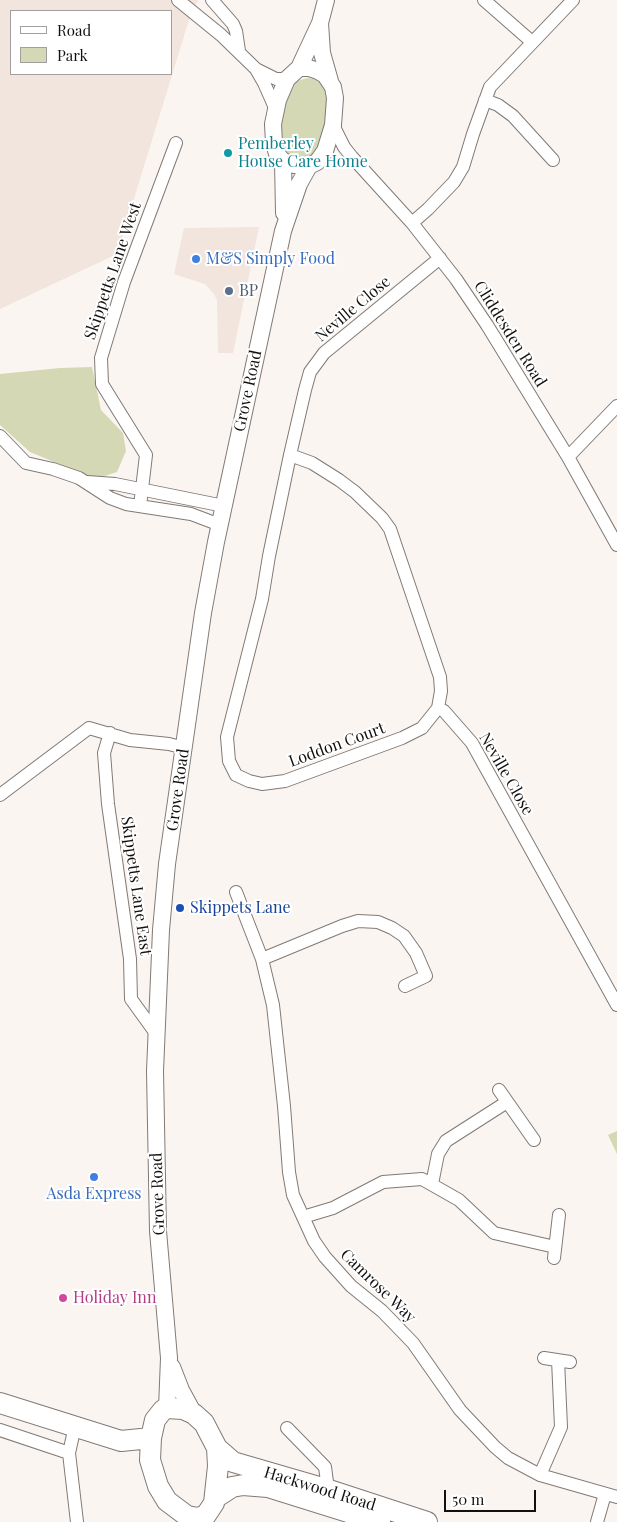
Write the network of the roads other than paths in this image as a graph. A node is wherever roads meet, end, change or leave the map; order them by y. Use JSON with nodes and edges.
{"nodes":[{"id":1,"x":178,"y":0,"type":"edge"},
{"id":2,"x":212,"y":0,"type":"edge"},
{"id":3,"x":326,"y":0,"type":"edge"},
{"id":4,"x":484,"y":0,"type":"edge"},
{"id":5,"x":573,"y":0,"type":"edge"},
{"id":6,"x":320,"y":23,"type":"junction"},
{"id":7,"x":532,"y":42,"type":"junction"},
{"id":8,"x":238,"y":51,"type":"junction"},
{"id":9,"x":256,"y":69,"type":"junction"},
{"id":10,"x":293,"y":74,"type":"junction"},
{"id":11,"x":330,"y":81,"type":"junction"},
{"id":12,"x":485,"y":100,"type":"junction"},
{"id":13,"x":276,"y":110,"type":"junction"},
{"id":14,"x":333,"y":125,"type":"junction"},
{"id":15,"x":176,"y":143,"type":"dead end"},
{"id":16,"x":325,"y":151,"type":"junction"},
{"id":17,"x":352,"y":157,"type":"junction"},
{"id":18,"x":553,"y":160,"type":"dead end"},
{"id":19,"x":283,"y":161,"type":"junction"},
{"id":20,"x":310,"y":166,"type":"junction"},
{"id":21,"x":412,"y":223,"type":"junction"},
{"id":22,"x":284,"y":231,"type":"junction"},
{"id":23,"x":440,"y":258,"type":"junction"},
{"id":24,"x":617,"y":406,"type":"edge"},
{"id":25,"x":0,"y":436,"type":"edge"},
{"id":26,"x":290,"y":455,"type":"junction"},
{"id":27,"x":568,"y":457,"type":"junction"},
{"id":28,"x":86,"y":482,"type":"junction"},
{"id":29,"x":142,"y":490,"type":"junction"},
{"id":30,"x":140,"y":506,"type":"junction"},
{"id":31,"x":224,"y":506,"type":"junction"},
{"id":32,"x":220,"y":525,"type":"junction"},
{"id":33,"x":617,"y":545,"type":"edge"},
{"id":34,"x":438,"y":708,"type":"junction"},
{"id":35,"x":110,"y":733,"type":"junction"},
{"id":36,"x":184,"y":748,"type":"junction"},
{"id":37,"x":236,"y":775,"type":"joint"},
{"id":38,"x":0,"y":795,"type":"edge"},
{"id":39,"x":236,"y":892,"type":"dead end"},
{"id":40,"x":262,"y":959,"type":"junction"},
{"id":41,"x":405,"y":986,"type":"dead end"},
{"id":42,"x":617,"y":1005,"type":"edge"},
{"id":43,"x":157,"y":1035,"type":"junction"},
{"id":44,"x":499,"y":1090,"type":"dead end"},
{"id":45,"x":507,"y":1102,"type":"junction"},
{"id":46,"x":534,"y":1140,"type":"dead end"},
{"id":47,"x":432,"y":1184,"type":"junction"},
{"id":48,"x":559,"y":1215,"type":"dead end"},
{"id":49,"x":302,"y":1217,"type":"junction"},
{"id":50,"x":169,"y":1358,"type":"junction"},
{"id":51,"x":544,"y":1358,"type":"dead end"},
{"id":52,"x":0,"y":1404,"type":"edge"},
{"id":53,"x":167,"y":1408,"type":"junction"},
{"id":54,"x":194,"y":1414,"type":"junction"},
{"id":55,"x":74,"y":1426,"type":"junction"},
{"id":56,"x":287,"y":1428,"type":"dead end"},
{"id":57,"x":0,"y":1430,"type":"edge"},
{"id":58,"x":150,"y":1438,"type":"junction"},
{"id":59,"x":121,"y":1441,"type":"junction"},
{"id":60,"x":217,"y":1448,"type":"junction"},
{"id":61,"x":69,"y":1453,"type":"junction"},
{"id":62,"x":153,"y":1473,"type":"junction"},
{"id":63,"x":540,"y":1474,"type":"junction"},
{"id":64,"x":326,"y":1489,"type":"junction"},
{"id":65,"x":611,"y":1496,"type":"edge"},
{"id":66,"x":215,"y":1498,"type":"junction"},
{"id":67,"x":188,"y":1518,"type":"edge"},
{"id":68,"x":77,"y":1522,"type":"edge"},
{"id":69,"x":380,"y":1522,"type":"edge"},
{"id":70,"x":427,"y":1522,"type":"edge"},
{"id":71,"x":597,"y":1522,"type":"edge"}],
"edges":[{"from":1,"to":8,"type":"street"},
{"from":2,"to":8,"type":"street"},
{"from":3,"to":6,"type":"street"},
{"from":4,"to":7,"type":"street"},
{"from":5,"to":7,"type":"street"},
{"from":6,"to":10,"type":"street"},
{"from":6,"to":11,"type":"street"},
{"from":7,"to":12,"type":"street"},
{"from":8,"to":9,"type":"street"},
{"from":9,"to":10,"type":"street"},
{"from":9,"to":13,"type":"street"},
{"from":10,"to":11,"type":"street"},
{"from":10,"to":13,"type":"street"},
{"from":11,"to":14,"type":"street"},
{"from":12,"to":18,"type":"street"},
{"from":12,"to":21,"type":"street"},
{"from":13,"to":19,"type":"street"},
{"from":14,"to":16,"type":"street"},
{"from":14,"to":17,"type":"street","name":"Cliddesden Road"},
{"from":15,"to":29,"type":"street","name":"Skippetts Lane West"},
{"from":16,"to":17,"type":"street"},
{"from":16,"to":20,"type":"street"},
{"from":17,"to":21,"type":"street","name":"Cliddesden Road"},
{"from":19,"to":20,"type":"street"},
{"from":19,"to":22,"type":"street","name":"Grove Road"},
{"from":20,"to":22,"type":"street","name":"Grove Road"},
{"from":21,"to":23,"type":"street","name":"Cliddesden Road"},
{"from":22,"to":31,"type":"street","name":"Grove Road"},
{"from":23,"to":26,"type":"street","name":"Neville Close"},
{"from":23,"to":27,"type":"street","name":"Cliddesden Road"},
{"from":24,"to":27,"type":"street"},
{"from":25,"to":28,"type":"street"},
{"from":26,"to":34,"type":"street"},
{"from":26,"to":37,"type":"street","name":"Neville Close"},
{"from":27,"to":33,"type":"street","name":"Cliddesden Road"},
{"from":28,"to":29,"type":"street"},
{"from":28,"to":30,"type":"street"},
{"from":29,"to":30,"type":"street","name":"Skippetts Lane West"},
{"from":29,"to":31,"type":"street"},
{"from":30,"to":32,"type":"street"},
{"from":31,"to":32,"type":"street","name":"Grove Road"},
{"from":32,"to":36,"type":"street","name":"Grove Road"},
{"from":34,"to":37,"type":"street","name":"Loddon Court"},
{"from":34,"to":42,"type":"street","name":"Neville Close"},
{"from":35,"to":36,"type":"street"},
{"from":35,"to":38,"type":"street"},
{"from":35,"to":43,"type":"street","name":"Skippetts Lane East"},
{"from":36,"to":43,"type":"street","name":"Grove Road"},
{"from":39,"to":40,"type":"street","name":"Camrose Way"},
{"from":40,"to":41,"type":"street"},
{"from":40,"to":49,"type":"street","name":"Camrose Way"},
{"from":43,"to":50,"type":"street","name":"Grove Road"},
{"from":44,"to":45,"type":"street"},
{"from":45,"to":46,"type":"street"},
{"from":45,"to":47,"type":"street"},
{"from":47,"to":48,"type":"street"},
{"from":47,"to":49,"type":"street"},
{"from":49,"to":63,"type":"street","name":"Camrose Way"},
{"from":50,"to":53,"type":"street","name":"Grove Road"},
{"from":50,"to":54,"type":"street","name":"Grove Road"},
{"from":51,"to":63,"type":"street"},
{"from":52,"to":55,"type":"main road"},
{"from":53,"to":54,"type":"main road"},
{"from":53,"to":58,"type":"main road"},
{"from":54,"to":60,"type":"main road"},
{"from":55,"to":59,"type":"main road"},
{"from":55,"to":61,"type":"street"},
{"from":56,"to":64,"type":"street"},
{"from":57,"to":61,"type":"street"},
{"from":58,"to":59,"type":"main road"},
{"from":58,"to":62,"type":"main road"},
{"from":59,"to":62,"type":"main road"},
{"from":60,"to":64,"type":"main road","name":"Hackwood Road"},
{"from":60,"to":66,"type":"main road"},
{"from":61,"to":68,"type":"street"},
{"from":62,"to":67,"type":"main road"},
{"from":63,"to":65,"type":"street","name":"Camrose Way"},
{"from":64,"to":70,"type":"main road","name":"Hackwood Road"},
{"from":65,"to":71,"type":"street","name":"Camrose Way"},
{"from":66,"to":67,"type":"main road"},
{"from":66,"to":69,"type":"main road","name":"Hackwood Road"}]}
